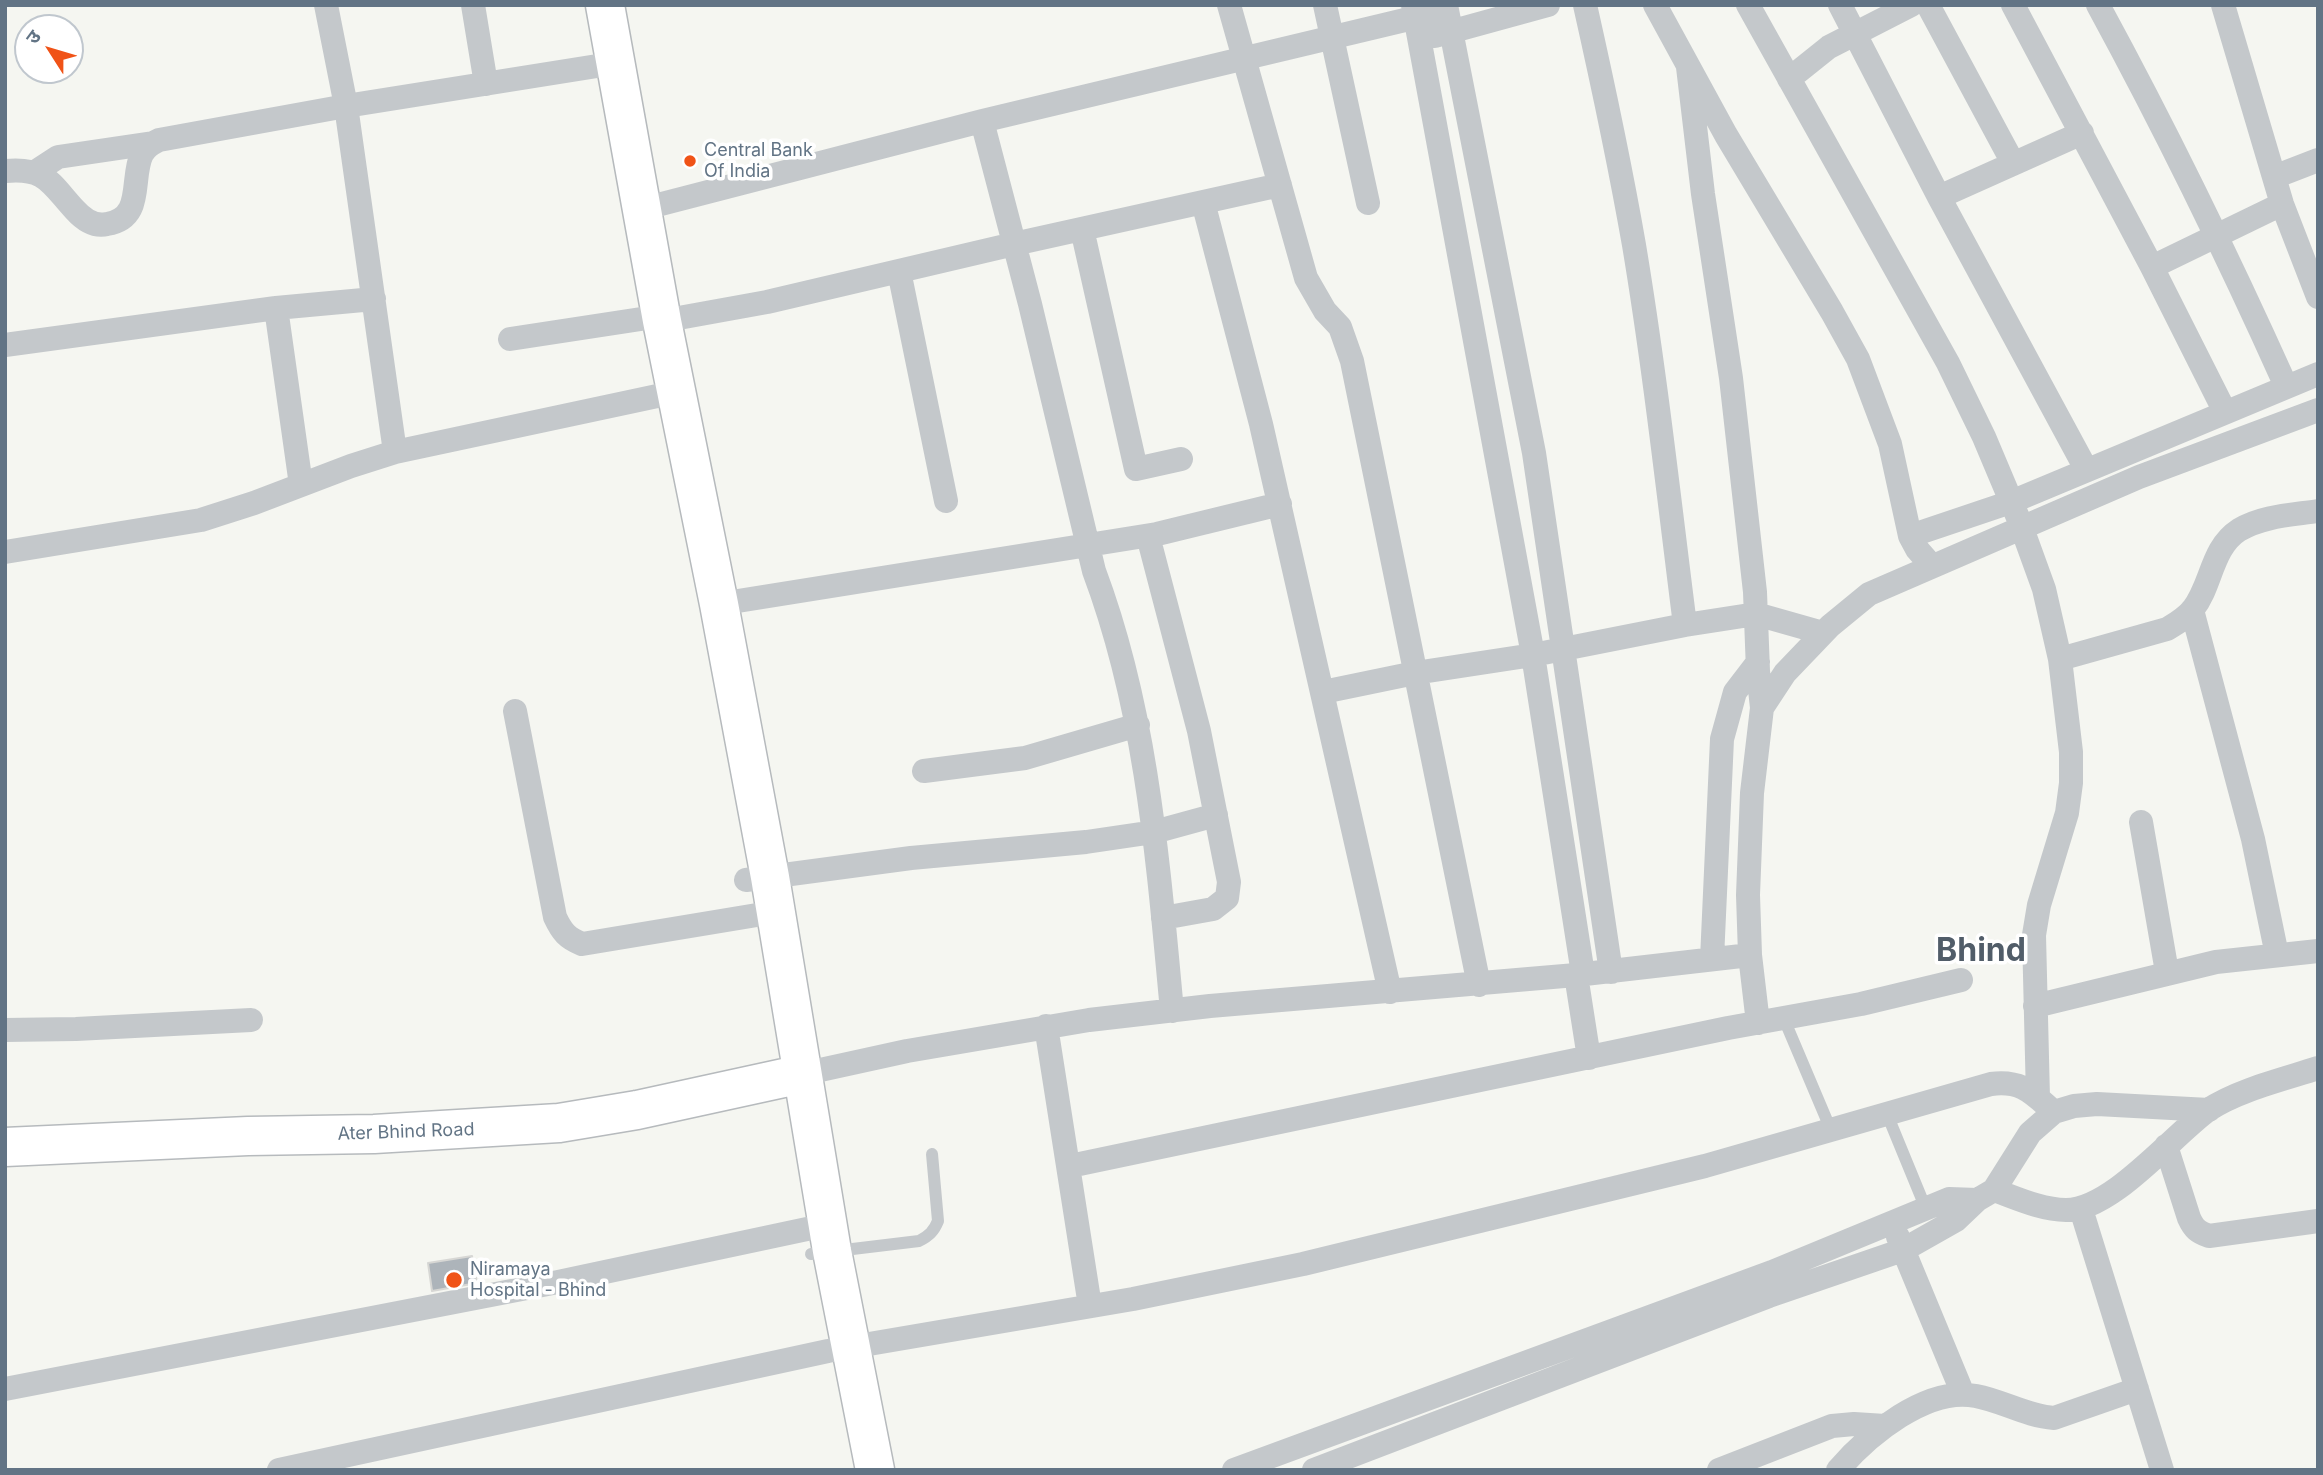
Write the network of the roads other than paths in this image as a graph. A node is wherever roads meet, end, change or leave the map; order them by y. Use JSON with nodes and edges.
{"nodes":[{"id":1,"x":326,"y":5,"type":"edge"},
{"id":2,"x":473,"y":5,"type":"edge"},
{"id":3,"x":583,"y":5,"type":"edge"},
{"id":4,"x":605,"y":5,"type":"edge"},
{"id":5,"x":1230,"y":5,"type":"edge"},
{"id":6,"x":1325,"y":5,"type":"edge"},
{"id":7,"x":1548,"y":5,"type":"edge"},
{"id":8,"x":1585,"y":5,"type":"edge"},
{"id":9,"x":1655,"y":5,"type":"edge"},
{"id":10,"x":1748,"y":5,"type":"edge"},
{"id":11,"x":1840,"y":5,"type":"edge"},
{"id":12,"x":1911,"y":5,"type":"edge"},
{"id":13,"x":1928,"y":5,"type":"edge"},
{"id":14,"x":2013,"y":5,"type":"edge"},
{"id":15,"x":2223,"y":5,"type":"edge"},
{"id":16,"x":2103,"y":7,"type":"edge"},
{"id":17,"x":1448,"y":15,"type":"edge"},
{"id":18,"x":1417,"y":21,"type":"edge"},
{"id":19,"x":1855,"y":35,"type":"junction"},
{"id":20,"x":1332,"y":36,"type":"junction"},
{"id":21,"x":1244,"y":58,"type":"junction"},
{"id":22,"x":605,"y":64,"type":"junction"},
{"id":23,"x":1688,"y":66,"type":"junction"},
{"id":24,"x":1789,"y":79,"type":"junction"},
{"id":25,"x":486,"y":83,"type":"junction"},
{"id":26,"x":346,"y":106,"type":"junction"},
{"id":27,"x":982,"y":121,"type":"junction"},
{"id":28,"x":2082,"y":133,"type":"junction"},
{"id":29,"x":153,"y":143,"type":"junction"},
{"id":30,"x":2318,"y":160,"type":"edge"},
{"id":31,"x":2013,"y":163,"type":"junction"},
{"id":32,"x":5,"y":171,"type":"edge"},
{"id":33,"x":35,"y":172,"type":"junction"},
{"id":34,"x":2274,"y":177,"type":"junction"},
{"id":35,"x":1280,"y":186,"type":"junction"},
{"id":36,"x":1939,"y":197,"type":"junction"},
{"id":37,"x":1203,"y":202,"type":"junction"},
{"id":38,"x":1368,"y":203,"type":"dead end"},
{"id":39,"x":2282,"y":204,"type":"junction"},
{"id":40,"x":642,"y":209,"type":"junction"},
{"id":41,"x":1082,"y":229,"type":"junction"},
{"id":42,"x":2216,"y":235,"type":"junction"},
{"id":43,"x":1014,"y":244,"type":"junction"},
{"id":44,"x":2152,"y":267,"type":"junction"},
{"id":45,"x":899,"y":271,"type":"junction"},
{"id":46,"x":2318,"y":297,"type":"edge"},
{"id":47,"x":374,"y":299,"type":"junction"},
{"id":48,"x":276,"y":307,"type":"junction"},
{"id":49,"x":651,"y":320,"type":"junction"},
{"id":50,"x":510,"y":339,"type":"dead end"},
{"id":51,"x":5,"y":345,"type":"edge"},
{"id":52,"x":2318,"y":374,"type":"edge"},
{"id":53,"x":2286,"y":386,"type":"junction"},
{"id":54,"x":666,"y":393,"type":"junction"},
{"id":55,"x":2318,"y":410,"type":"edge"},
{"id":56,"x":2225,"y":412,"type":"junction"},
{"id":57,"x":395,"y":453,"type":"junction"},
{"id":58,"x":1181,"y":459,"type":"dead end"},
{"id":59,"x":2134,"y":467,"type":"junction"},
{"id":60,"x":2086,"y":469,"type":"junction"},
{"id":61,"x":301,"y":485,"type":"junction"},
{"id":62,"x":946,"y":500,"type":"dead end"},
{"id":63,"x":1280,"y":504,"type":"junction"},
{"id":64,"x":2318,"y":511,"type":"edge"},
{"id":65,"x":2017,"y":515,"type":"junction"},
{"id":66,"x":1148,"y":536,"type":"junction"},
{"id":67,"x":1088,"y":545,"type":"junction"},
{"id":68,"x":5,"y":552,"type":"edge"},
{"id":69,"x":1922,"y":553,"type":"junction"},
{"id":70,"x":719,"y":604,"type":"junction"},
{"id":71,"x":2193,"y":610,"type":"junction"},
{"id":72,"x":1756,"y":614,"type":"junction"},
{"id":73,"x":1685,"y":625,"type":"junction"},
{"id":74,"x":1823,"y":633,"type":"junction"},
{"id":75,"x":1562,"y":649,"type":"junction"},
{"id":76,"x":1533,"y":655,"type":"junction"},
{"id":77,"x":2060,"y":659,"type":"junction"},
{"id":78,"x":1415,"y":673,"type":"junction"},
{"id":79,"x":1759,"y":683,"type":"junction"},
{"id":80,"x":1323,"y":692,"type":"junction"},
{"id":81,"x":515,"y":711,"type":"dead end"},
{"id":82,"x":1138,"y":725,"type":"junction"},
{"id":83,"x":924,"y":771,"type":"dead end"},
{"id":84,"x":1216,"y":815,"type":"junction"},
{"id":85,"x":2141,"y":822,"type":"dead end"},
{"id":86,"x":1154,"y":832,"type":"junction"},
{"id":87,"x":1734,"y":853,"type":"junction"},
{"id":88,"x":761,"y":896,"type":"junction"},
{"id":89,"x":1163,"y":919,"type":"junction"},
{"id":90,"x":2318,"y":951,"type":"edge"},
{"id":91,"x":2277,"y":955,"type":"junction"},
{"id":92,"x":1730,"y":957,"type":"junction"},
{"id":93,"x":1611,"y":972,"type":"junction"},
{"id":94,"x":2167,"y":972,"type":"junction"},
{"id":95,"x":1580,"y":975,"type":"junction"},
{"id":96,"x":1961,"y":981,"type":"dead end"},
{"id":97,"x":1479,"y":985,"type":"junction"},
{"id":98,"x":1390,"y":992,"type":"junction"},
{"id":99,"x":2035,"y":1006,"type":"junction"},
{"id":100,"x":1172,"y":1011,"type":"junction"},
{"id":101,"x":1784,"y":1018,"type":"junction"},
{"id":102,"x":251,"y":1020,"type":"dead end"},
{"id":103,"x":1744,"y":1025,"type":"junction"},
{"id":104,"x":1046,"y":1026,"type":"junction"},
{"id":105,"x":5,"y":1030,"type":"edge"},
{"id":106,"x":1589,"y":1058,"type":"junction"},
{"id":107,"x":2318,"y":1068,"type":"edge"},
{"id":108,"x":790,"y":1077,"type":"junction"},
{"id":109,"x":2046,"y":1105,"type":"junction"},
{"id":110,"x":2209,"y":1110,"type":"junction"},
{"id":111,"x":1887,"y":1114,"type":"junction"},
{"id":112,"x":1831,"y":1130,"type":"junction"},
{"id":113,"x":2166,"y":1146,"type":"junction"},
{"id":114,"x":5,"y":1147,"type":"edge"},
{"id":115,"x":932,"y":1154,"type":"dead end"},
{"id":116,"x":1070,"y":1166,"type":"junction"},
{"id":117,"x":1986,"y":1196,"type":"junction"},
{"id":118,"x":1926,"y":1209,"type":"junction"},
{"id":119,"x":2081,"y":1209,"type":"junction"},
{"id":120,"x":2318,"y":1221,"type":"edge"},
{"id":121,"x":1892,"y":1224,"type":"junction"},
{"id":122,"x":817,"y":1245,"type":"junction"},
{"id":123,"x":1903,"y":1250,"type":"junction"},
{"id":124,"x":1090,"y":1306,"type":"junction"},
{"id":125,"x":839,"y":1349,"type":"junction"},
{"id":126,"x":5,"y":1389,"type":"edge"},
{"id":127,"x":2137,"y":1389,"type":"junction"},
{"id":128,"x":1963,"y":1394,"type":"junction"},
{"id":129,"x":1885,"y":1426,"type":"junction"},
{"id":130,"x":279,"y":1470,"type":"edge"},
{"id":131,"x":849,"y":1470,"type":"edge"},
{"id":132,"x":875,"y":1470,"type":"edge"},
{"id":133,"x":1234,"y":1470,"type":"edge"},
{"id":134,"x":1314,"y":1470,"type":"edge"},
{"id":135,"x":1719,"y":1470,"type":"edge"},
{"id":136,"x":1838,"y":1470,"type":"edge"},
{"id":137,"x":2162,"y":1470,"type":"edge"}],
"edges":[{"from":1,"to":26,"type":"street"},
{"from":2,"to":25,"type":"street"},
{"from":3,"to":22,"type":"highway"},
{"from":4,"to":22,"type":"highway"},
{"from":5,"to":21,"type":"street"},
{"from":6,"to":20,"type":"street"},
{"from":7,"to":17,"type":"street"},
{"from":8,"to":73,"type":"street"},
{"from":9,"to":23,"type":"street"},
{"from":10,"to":24,"type":"street"},
{"from":11,"to":19,"type":"street"},
{"from":12,"to":19,"type":"street"},
{"from":13,"to":31,"type":"street"},
{"from":14,"to":28,"type":"street"},
{"from":15,"to":34,"type":"street"},
{"from":16,"to":42,"type":"street"},
{"from":17,"to":18,"type":"street"},
{"from":17,"to":75,"type":"street"},
{"from":18,"to":20,"type":"street"},
{"from":18,"to":76,"type":"street"},
{"from":19,"to":24,"type":"street"},
{"from":19,"to":36,"type":"street"},
{"from":20,"to":21,"type":"street"},
{"from":20,"to":38,"type":"street"},
{"from":21,"to":27,"type":"street"},
{"from":21,"to":35,"type":"street"},
{"from":22,"to":25,"type":"street"},
{"from":22,"to":40,"type":"highway"},
{"from":22,"to":49,"type":"highway"},
{"from":23,"to":69,"type":"street"},
{"from":23,"to":72,"type":"street"},
{"from":24,"to":65,"type":"street"},
{"from":25,"to":26,"type":"street"},
{"from":26,"to":29,"type":"street"},
{"from":26,"to":47,"type":"street"},
{"from":27,"to":40,"type":"street"},
{"from":27,"to":43,"type":"street"},
{"from":28,"to":31,"type":"street"},
{"from":28,"to":44,"type":"street"},
{"from":29,"to":33,"type":"street"},
{"from":29,"to":33,"type":"street"},
{"from":30,"to":34,"type":"street"},
{"from":31,"to":36,"type":"street"},
{"from":32,"to":33,"type":"street"},
{"from":34,"to":39,"type":"street"},
{"from":35,"to":37,"type":"street"},
{"from":35,"to":78,"type":"street"},
{"from":36,"to":60,"type":"street"},
{"from":37,"to":41,"type":"street"},
{"from":37,"to":63,"type":"street"},
{"from":39,"to":42,"type":"street"},
{"from":39,"to":46,"type":"street"},
{"from":40,"to":49,"type":"highway"},
{"from":41,"to":43,"type":"street"},
{"from":41,"to":58,"type":"street"},
{"from":42,"to":44,"type":"street"},
{"from":42,"to":53,"type":"street"},
{"from":43,"to":45,"type":"street"},
{"from":43,"to":67,"type":"street"},
{"from":44,"to":56,"type":"street"},
{"from":45,"to":49,"type":"street"},
{"from":45,"to":62,"type":"street"},
{"from":47,"to":48,"type":"street"},
{"from":47,"to":57,"type":"street"},
{"from":48,"to":51,"type":"street"},
{"from":48,"to":61,"type":"street"},
{"from":49,"to":50,"type":"street"},
{"from":49,"to":54,"type":"highway"},
{"from":52,"to":53,"type":"street"},
{"from":53,"to":56,"type":"street"},
{"from":54,"to":57,"type":"street"},
{"from":54,"to":70,"type":"highway"},
{"from":54,"to":88,"type":"highway"},
{"from":55,"to":59,"type":"street"},
{"from":56,"to":59,"type":"street"},
{"from":57,"to":61,"type":"street"},
{"from":59,"to":60,"type":"street"},
{"from":59,"to":65,"type":"street"},
{"from":60,"to":65,"type":"street"},
{"from":61,"to":68,"type":"street"},
{"from":63,"to":66,"type":"street"},
{"from":63,"to":80,"type":"street"},
{"from":64,"to":71,"type":"street"},
{"from":65,"to":69,"type":"street"},
{"from":65,"to":69,"type":"street"},
{"from":65,"to":77,"type":"street"},
{"from":66,"to":67,"type":"street"},
{"from":66,"to":84,"type":"street"},
{"from":67,"to":70,"type":"street"},
{"from":67,"to":82,"type":"street"},
{"from":69,"to":74,"type":"street"},
{"from":70,"to":88,"type":"highway"},
{"from":71,"to":77,"type":"street"},
{"from":71,"to":91,"type":"street"},
{"from":72,"to":73,"type":"street"},
{"from":72,"to":74,"type":"street"},
{"from":72,"to":79,"type":"street"},
{"from":73,"to":75,"type":"street"},
{"from":74,"to":79,"type":"street"},
{"from":75,"to":76,"type":"street"},
{"from":75,"to":93,"type":"street"},
{"from":76,"to":78,"type":"street"},
{"from":76,"to":95,"type":"street"},
{"from":77,"to":99,"type":"street"},
{"from":78,"to":80,"type":"street"},
{"from":78,"to":97,"type":"street"},
{"from":79,"to":87,"type":"street"},
{"from":79,"to":87,"type":"street"},
{"from":80,"to":98,"type":"street"},
{"from":81,"to":88,"type":"street"},
{"from":82,"to":83,"type":"street"},
{"from":82,"to":86,"type":"street"},
{"from":84,"to":86,"type":"street"},
{"from":84,"to":89,"type":"street"},
{"from":85,"to":94,"type":"street"},
{"from":86,"to":88,"type":"street"},
{"from":86,"to":89,"type":"street"},
{"from":87,"to":92,"type":"street"},
{"from":87,"to":92,"type":"street"},
{"from":88,"to":108,"type":"highway"},
{"from":89,"to":100,"type":"street"},
{"from":90,"to":91,"type":"street"},
{"from":91,"to":94,"type":"street"},
{"from":92,"to":93,"type":"street"},
{"from":92,"to":103,"type":"street"},
{"from":93,"to":95,"type":"street"},
{"from":94,"to":99,"type":"street"},
{"from":95,"to":97,"type":"street"},
{"from":95,"to":106,"type":"street"},
{"from":96,"to":101,"type":"street"},
{"from":97,"to":98,"type":"street"},
{"from":98,"to":100,"type":"street"},
{"from":99,"to":109,"type":"street"},
{"from":100,"to":104,"type":"street"},
{"from":101,"to":103,"type":"street"},
{"from":101,"to":112,"type":"lane"},
{"from":102,"to":105,"type":"street"},
{"from":103,"to":106,"type":"street"},
{"from":104,"to":108,"type":"street"},
{"from":104,"to":116,"type":"street"},
{"from":106,"to":116,"type":"street"},
{"from":107,"to":110,"type":"street"},
{"from":108,"to":114,"type":"highway","name":"Ater Bhind Road"},
{"from":108,"to":122,"type":"highway"},
{"from":109,"to":110,"type":"street"},
{"from":109,"to":111,"type":"street"},
{"from":109,"to":117,"type":"street"},
{"from":110,"to":113,"type":"street"},
{"from":111,"to":112,"type":"street"},
{"from":111,"to":118,"type":"lane"},
{"from":112,"to":124,"type":"street"},
{"from":113,"to":119,"type":"street"},
{"from":113,"to":120,"type":"street"},
{"from":115,"to":122,"type":"lane"},
{"from":116,"to":124,"type":"street"},
{"from":117,"to":118,"type":"street"},
{"from":117,"to":119,"type":"street"},
{"from":117,"to":123,"type":"street"},
{"from":118,"to":121,"type":"street"},
{"from":119,"to":127,"type":"street"},
{"from":121,"to":123,"type":"street"},
{"from":121,"to":133,"type":"street"},
{"from":122,"to":125,"type":"highway"},
{"from":122,"to":126,"type":"street"},
{"from":123,"to":128,"type":"street"},
{"from":123,"to":134,"type":"street"},
{"from":124,"to":125,"type":"street"},
{"from":125,"to":130,"type":"street"},
{"from":125,"to":131,"type":"highway"},
{"from":125,"to":132,"type":"highway"},
{"from":127,"to":128,"type":"street"},
{"from":127,"to":137,"type":"street"},
{"from":128,"to":129,"type":"street"},
{"from":129,"to":135,"type":"street"},
{"from":129,"to":136,"type":"street"}]}
